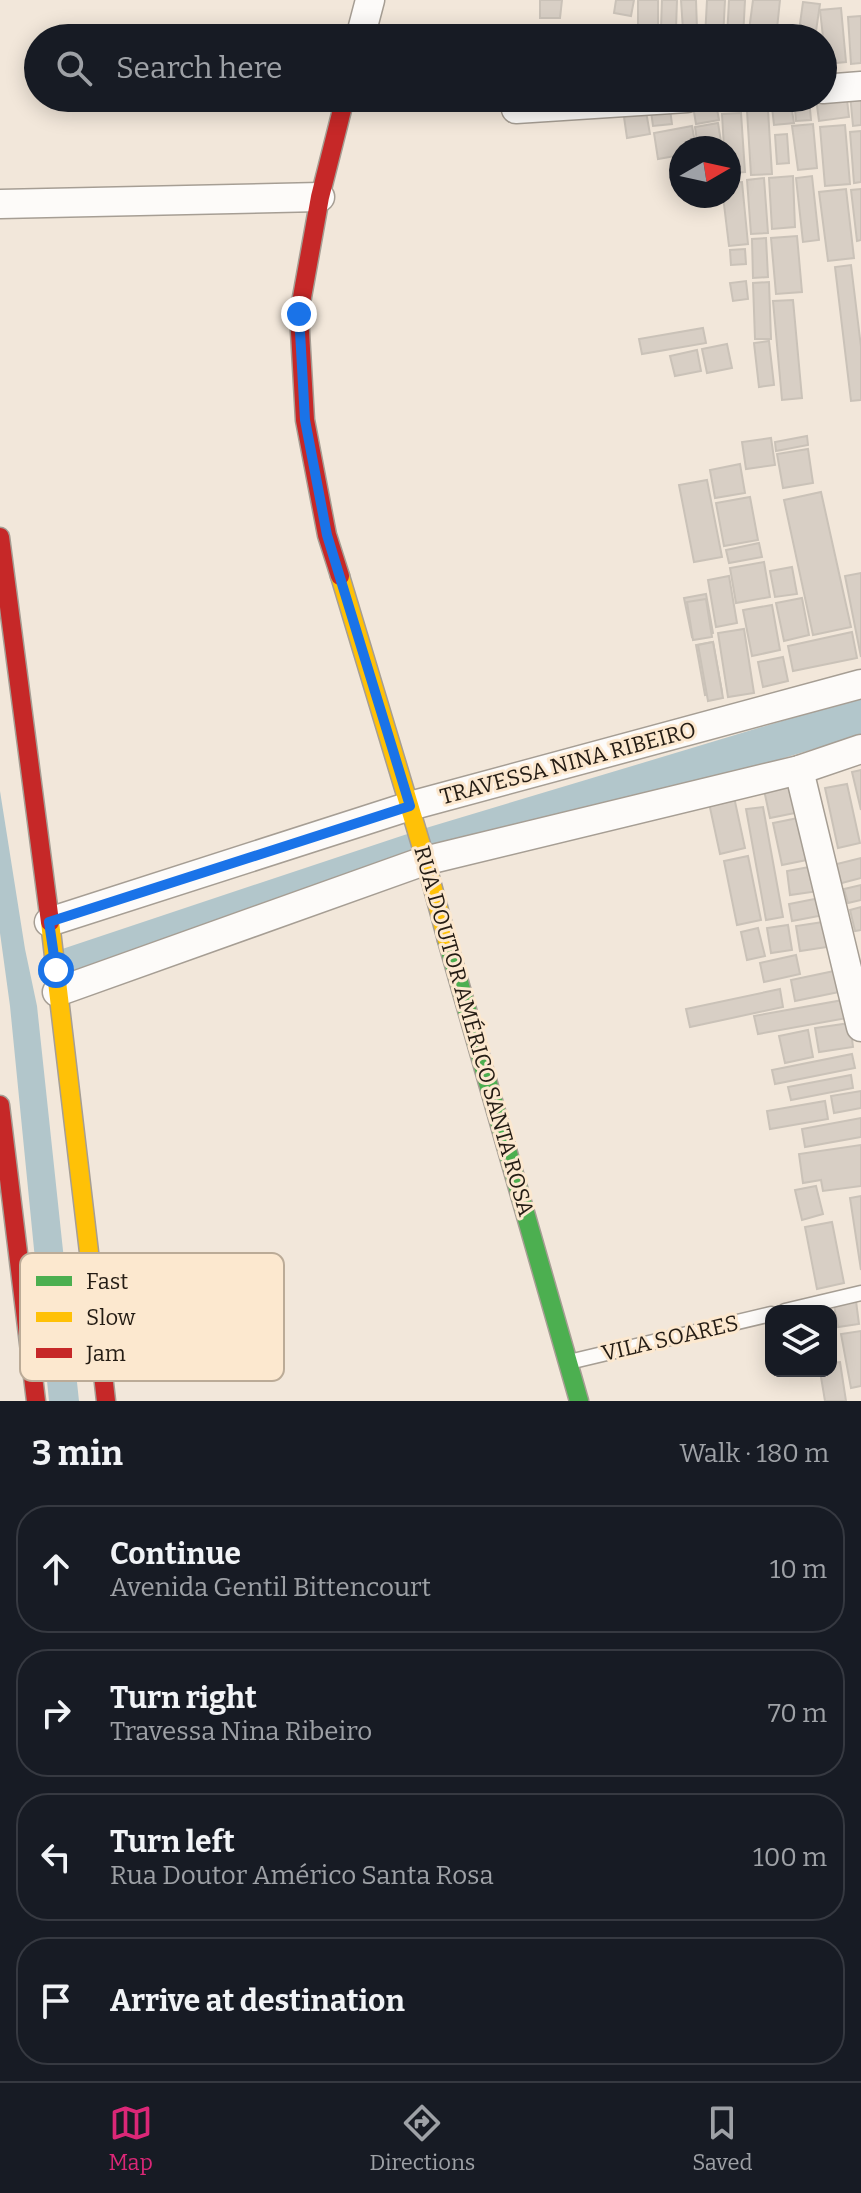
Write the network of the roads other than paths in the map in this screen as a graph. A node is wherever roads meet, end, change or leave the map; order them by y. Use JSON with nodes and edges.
{"nodes":[{"id":1,"x":370,"y":0,"type":"edge"},
{"id":2,"x":364,"y":24,"type":"edge"},
{"id":3,"x":861,"y":86,"type":"edge"},
{"id":4,"x":837,"y":88,"type":"edge"},
{"id":5,"x":341,"y":112,"type":"edge"},
{"id":6,"x":320,"y":197,"type":"junction"},
{"id":7,"x":0,"y":204,"type":"edge"},
{"id":8,"x":0,"y":537,"type":"edge"},
{"id":9,"x":861,"y":684,"type":"edge"},
{"id":10,"x":861,"y":749,"type":"edge"},
{"id":11,"x":799,"y":770,"type":"junction"},
{"id":12,"x":410,"y":806,"type":"junction"},
{"id":13,"x":424,"y":861,"type":"junction"},
{"id":14,"x":49,"y":922,"type":"junction"},
{"id":15,"x":57,"y":992,"type":"junction"},
{"id":16,"x":861,"y":1027,"type":"edge"},
{"id":17,"x":0,"y":1105,"type":"edge"},
{"id":18,"x":88,"y":1253,"type":"edge"},
{"id":19,"x":20,"y":1269,"type":"edge"},
{"id":20,"x":861,"y":1293,"type":"edge"},
{"id":21,"x":810,"y":1305,"type":"edge"},
{"id":22,"x":765,"y":1315,"type":"edge"},
{"id":23,"x":569,"y":1362,"type":"junction"},
{"id":24,"x":34,"y":1381,"type":"edge"},
{"id":25,"x":104,"y":1381,"type":"edge"},
{"id":26,"x":36,"y":1401,"type":"edge"},
{"id":27,"x":106,"y":1401,"type":"edge"},
{"id":28,"x":579,"y":1401,"type":"edge"}],
"edges":[{"from":1,"to":2,"type":"street"},
{"from":3,"to":4,"type":"street"},
{"from":5,"to":6,"type":"street","name":"RUA DOUTOR AMÉRICO SANTA ROSA"},
{"from":6,"to":7,"type":"street"},
{"from":6,"to":12,"type":"street","name":"RUA DOUTOR AMÉRICO SANTA ROSA"},
{"from":8,"to":14,"type":"street"},
{"from":9,"to":12,"type":"street","name":"TRAVESSA NINA RIBEIRO"},
{"from":10,"to":11,"type":"street"},
{"from":11,"to":13,"type":"street"},
{"from":11,"to":16,"type":"street"},
{"from":12,"to":13,"type":"street","name":"RUA DOUTOR AMÉRICO SANTA ROSA"},
{"from":12,"to":14,"type":"street","name":"TRAVESSA NINA RIBEIRO"},
{"from":13,"to":15,"type":"street"},
{"from":13,"to":23,"type":"street","name":"RUA DOUTOR AMÉRICO SANTA ROSA"},
{"from":14,"to":15,"type":"street"},
{"from":15,"to":18,"type":"street"},
{"from":17,"to":19,"type":"street"},
{"from":20,"to":21,"type":"lane"},
{"from":22,"to":23,"type":"lane","name":"VILA SOARES"},
{"from":23,"to":28,"type":"street","name":"RUA DOUTOR AMÉRICO SANTA ROSA"},
{"from":24,"to":26,"type":"street"},
{"from":25,"to":27,"type":"street"}]}
